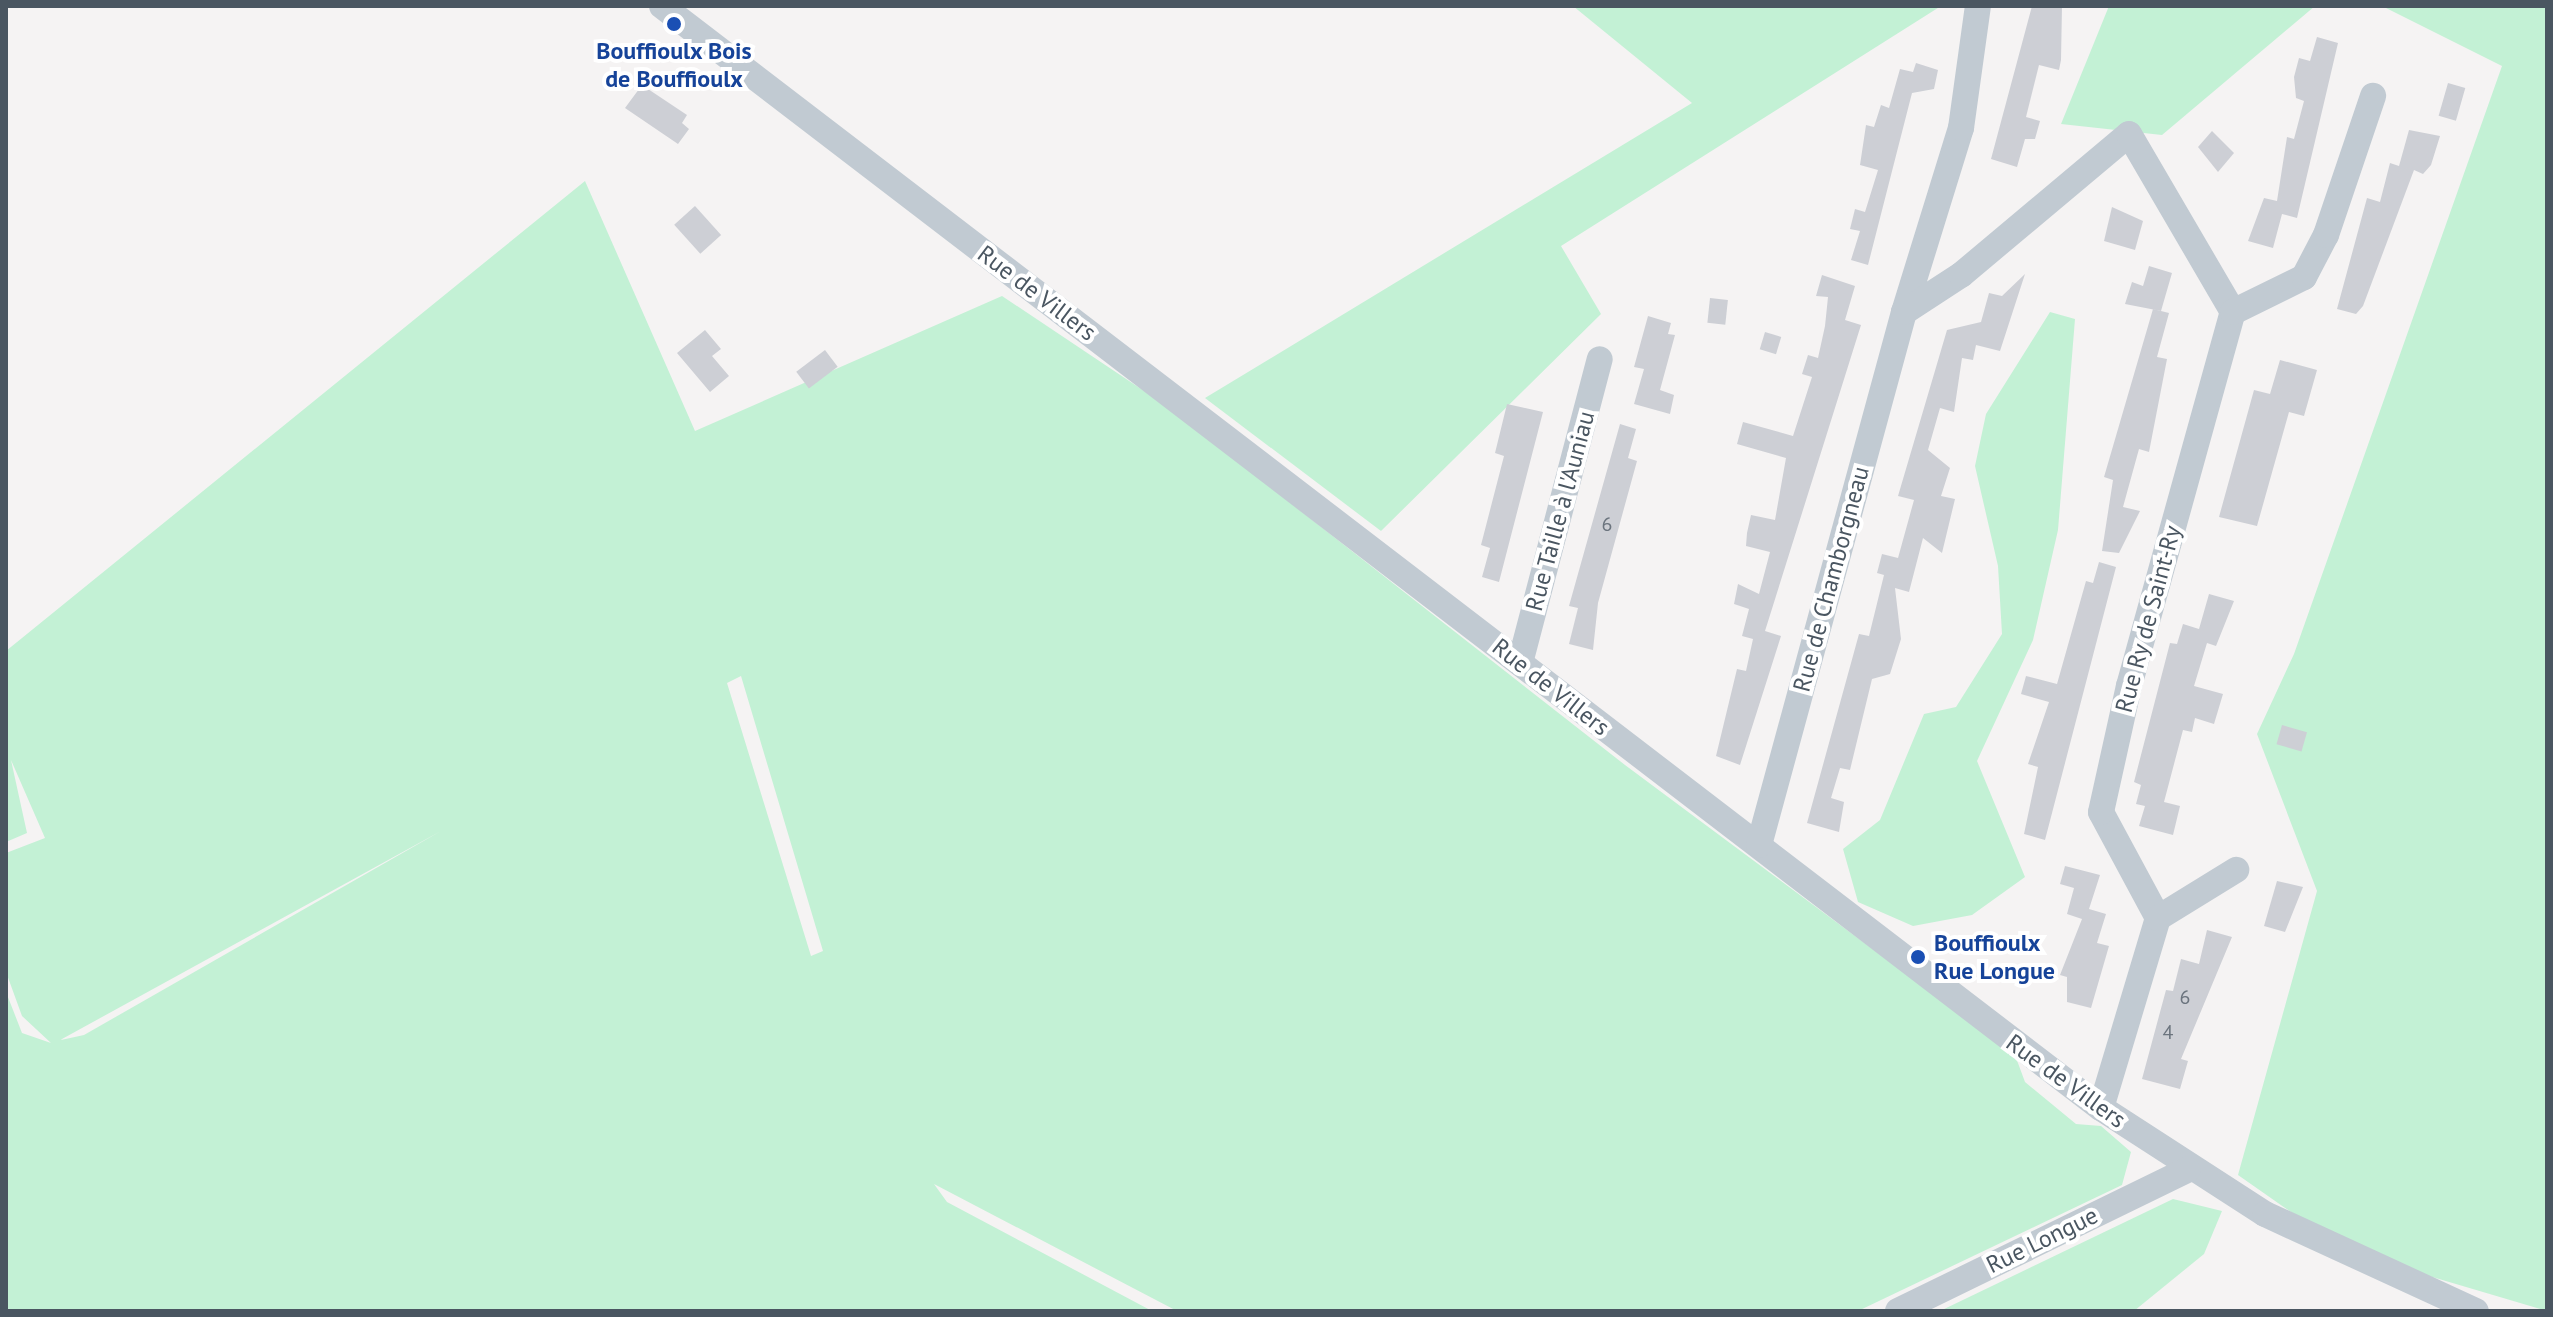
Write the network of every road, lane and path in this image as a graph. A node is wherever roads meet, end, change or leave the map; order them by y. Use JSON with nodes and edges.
{"nodes":[{"id":1,"x":662,"y":6,"type":"edge"},
{"id":2,"x":1978,"y":6,"type":"edge"},
{"id":3,"x":2373,"y":96,"type":"dead end"},
{"id":4,"x":1904,"y":312,"type":"junction"},
{"id":5,"x":2233,"y":312,"type":"junction"},
{"id":6,"x":1600,"y":359,"type":"dead end"},
{"id":7,"x":1520,"y":663,"type":"junction"},
{"id":8,"x":1759,"y":845,"type":"junction"},
{"id":9,"x":2236,"y":870,"type":"dead end"},
{"id":10,"x":2158,"y":918,"type":"junction"},
{"id":11,"x":2101,"y":1108,"type":"junction"},
{"id":12,"x":2187,"y":1170,"type":"junction"},
{"id":13,"x":1898,"y":1311,"type":"edge"},
{"id":14,"x":2476,"y":1311,"type":"edge"}],
"edges":[{"from":1,"to":7,"type":"street","name":"Rue de Villers"},
{"from":2,"to":4,"type":"street","name":"Rue de Chamborgneau"},
{"from":3,"to":5,"type":"street"},
{"from":4,"to":5,"type":"street"},
{"from":4,"to":8,"type":"street","name":"Rue de Chamborgneau"},
{"from":5,"to":10,"type":"street","name":"Rue Ry de Saint-Ry"},
{"from":6,"to":7,"type":"street","name":"Rue Taille à l'Auniau"},
{"from":7,"to":8,"type":"street","name":"Rue de Villers"},
{"from":8,"to":11,"type":"street","name":"Rue de Villers"},
{"from":9,"to":10,"type":"street"},
{"from":10,"to":11,"type":"street"},
{"from":11,"to":12,"type":"street","name":"Rue de Villers"},
{"from":12,"to":13,"type":"street","name":"Rue Longue"},
{"from":12,"to":14,"type":"street","name":"Rue de Villers"}]}
